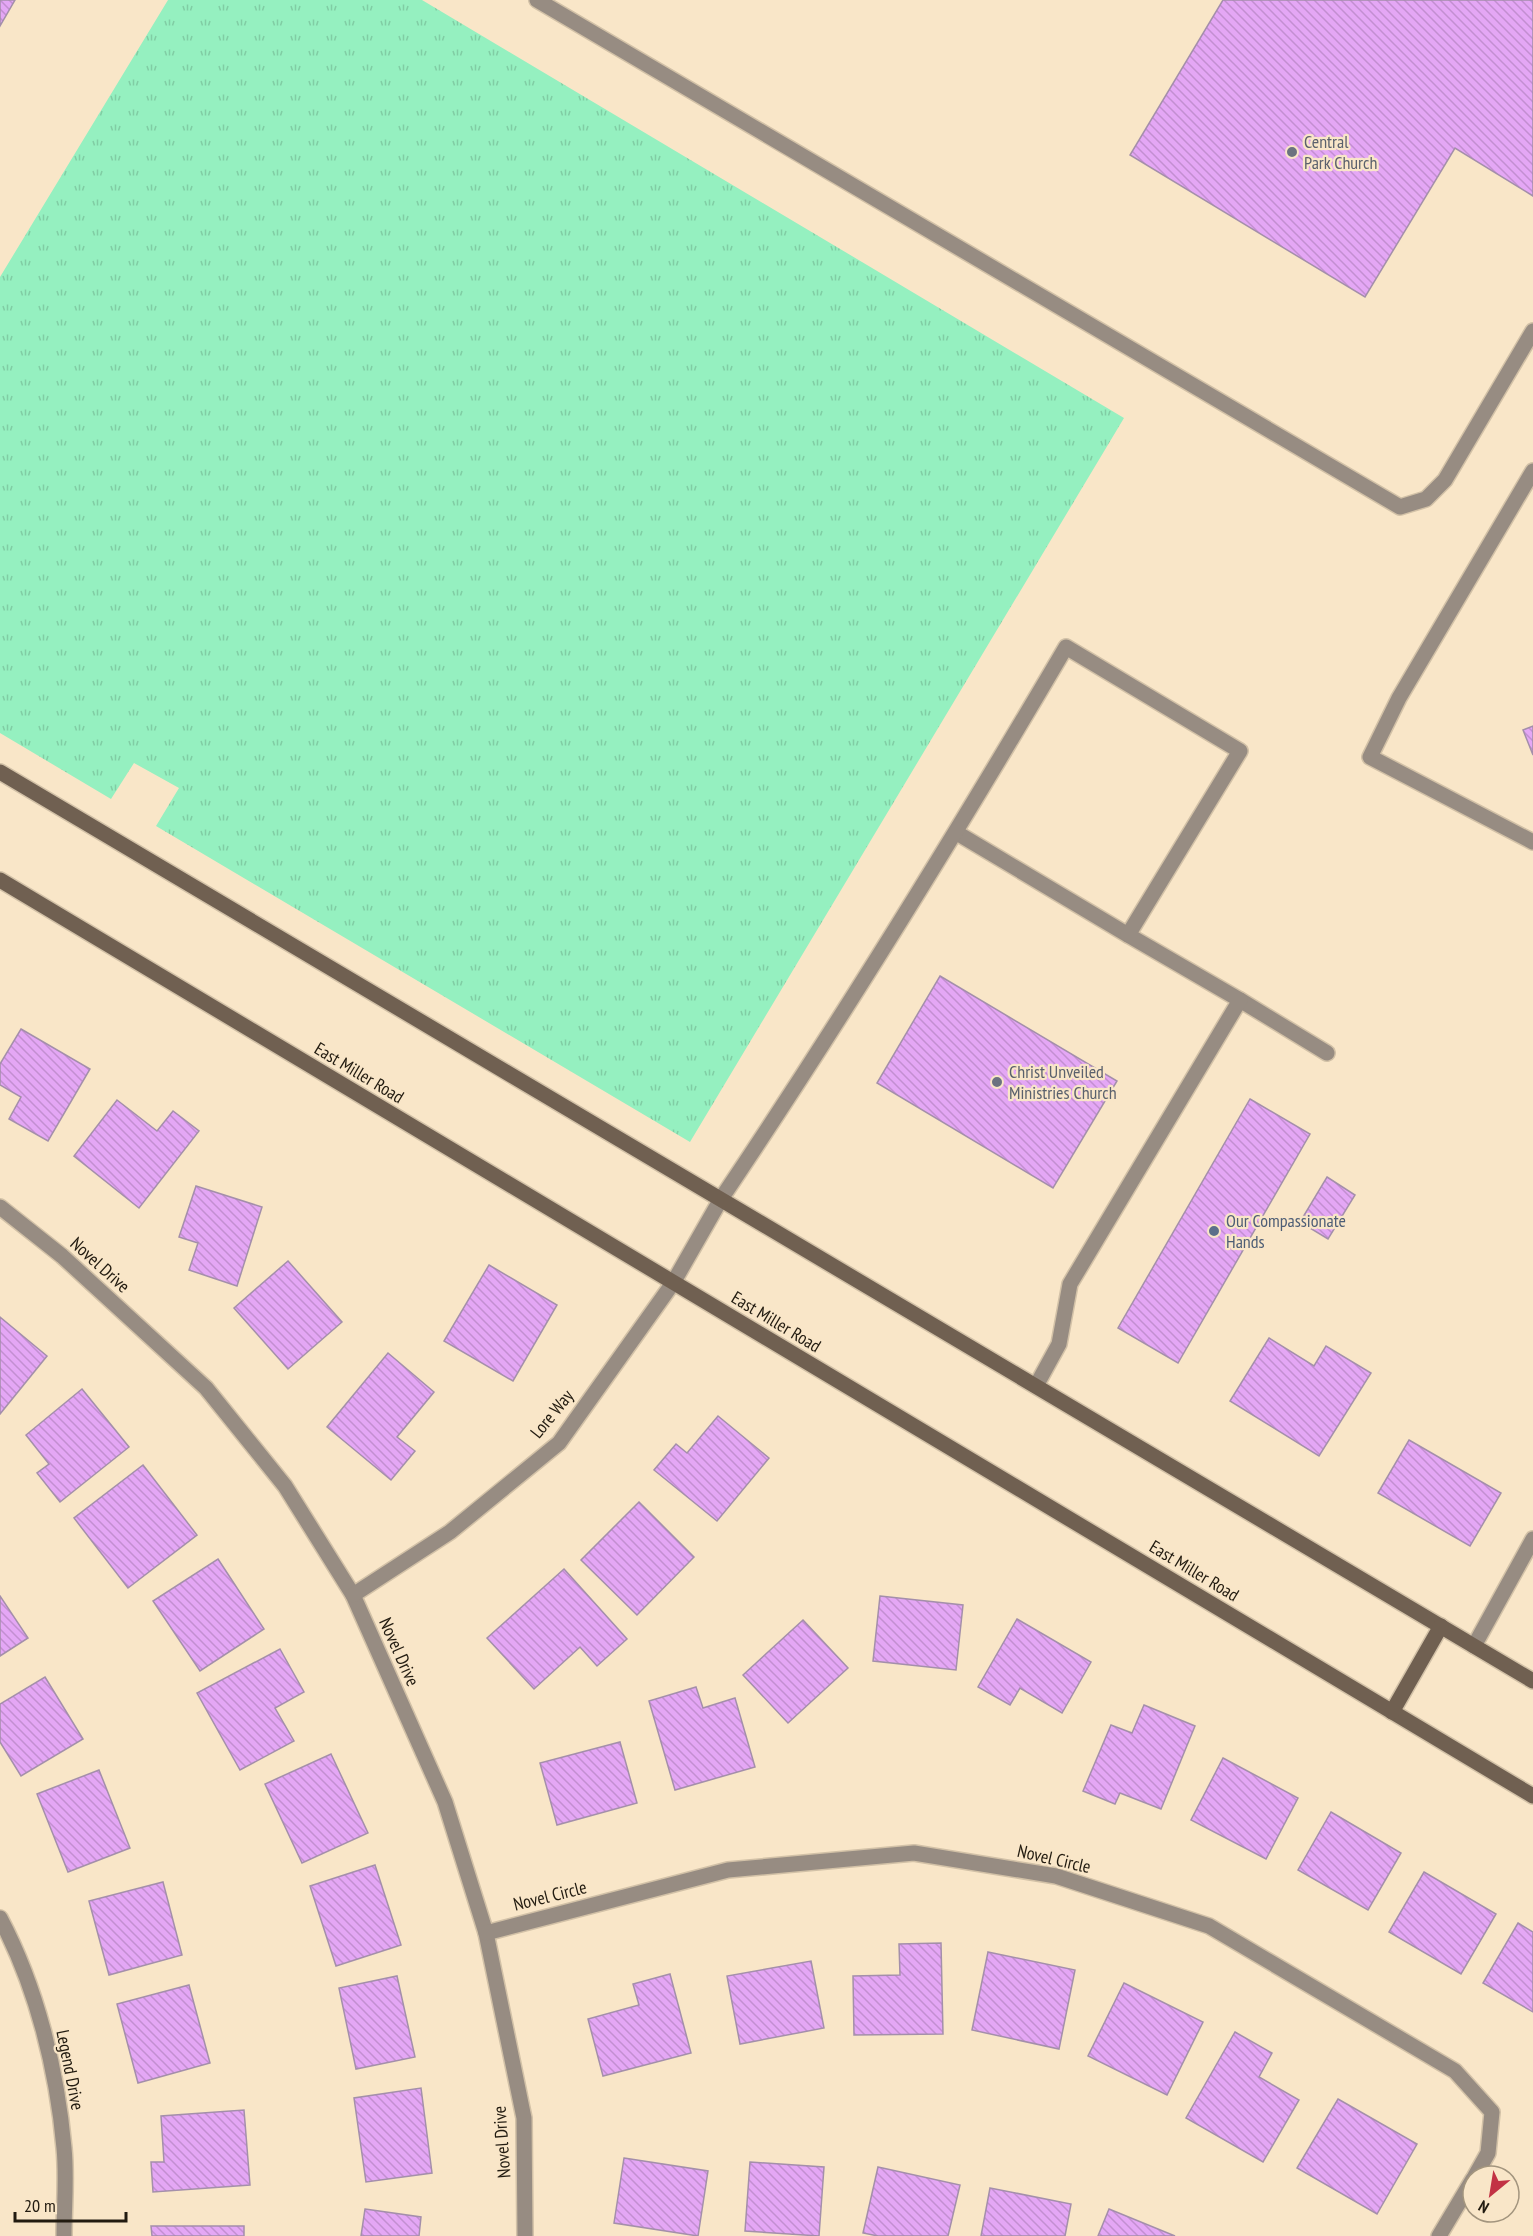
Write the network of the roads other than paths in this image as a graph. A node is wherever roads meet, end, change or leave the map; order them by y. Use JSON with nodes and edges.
{"nodes":[{"id":1,"x":537,"y":0,"type":"edge"},
{"id":2,"x":1533,"y":331,"type":"edge"},
{"id":3,"x":1533,"y":471,"type":"edge"},
{"id":4,"x":0,"y":772,"type":"edge"},
{"id":5,"x":957,"y":833,"type":"junction"},
{"id":6,"x":1533,"y":842,"type":"edge"},
{"id":7,"x":0,"y":880,"type":"edge"},
{"id":8,"x":1128,"y":935,"type":"junction"},
{"id":9,"x":1240,"y":1000,"type":"junction"},
{"id":10,"x":1327,"y":1053,"type":"dead end"},
{"id":11,"x":721,"y":1199,"type":"junction"},
{"id":12,"x":0,"y":1207,"type":"edge"},
{"id":13,"x":673,"y":1283,"type":"junction"},
{"id":14,"x":1036,"y":1386,"type":"junction"},
{"id":15,"x":1533,"y":1539,"type":"edge"},
{"id":16,"x":353,"y":1595,"type":"junction"},
{"id":17,"x":1441,"y":1626,"type":"junction"},
{"id":18,"x":1474,"y":1646,"type":"junction"},
{"id":19,"x":1533,"y":1681,"type":"edge"},
{"id":20,"x":1392,"y":1712,"type":"junction"},
{"id":21,"x":1533,"y":1796,"type":"edge"},
{"id":22,"x":0,"y":1918,"type":"edge"},
{"id":23,"x":486,"y":1932,"type":"junction"},
{"id":24,"x":1482,"y":2164,"type":"edge"},
{"id":25,"x":1461,"y":2199,"type":"edge"},
{"id":26,"x":64,"y":2236,"type":"edge"},
{"id":27,"x":525,"y":2236,"type":"edge"},
{"id":28,"x":1439,"y":2236,"type":"edge"}],
"edges":[{"from":1,"to":2,"type":"street"},
{"from":3,"to":6,"type":"street"},
{"from":4,"to":11,"type":"main road"},
{"from":5,"to":8,"type":"street"},
{"from":5,"to":8,"type":"street","name":"Lore Way"},
{"from":5,"to":11,"type":"street","name":"Lore Way"},
{"from":7,"to":13,"type":"main road","name":"East Miller Road"},
{"from":8,"to":9,"type":"street"},
{"from":9,"to":10,"type":"street"},
{"from":9,"to":14,"type":"street"},
{"from":11,"to":13,"type":"street","name":"Lore Way"},
{"from":11,"to":14,"type":"main road"},
{"from":12,"to":16,"type":"street","name":"Novel Drive"},
{"from":13,"to":16,"type":"street","name":"Lore Way"},
{"from":13,"to":20,"type":"main road","name":"East Miller Road"},
{"from":14,"to":17,"type":"main road"},
{"from":15,"to":18,"type":"street"},
{"from":16,"to":23,"type":"street","name":"Novel Drive"},
{"from":17,"to":18,"type":"main road"},
{"from":17,"to":20,"type":"main road"},
{"from":18,"to":19,"type":"main road"},
{"from":20,"to":21,"type":"main road","name":"East Miller Road"},
{"from":22,"to":26,"type":"street","name":"Legend Drive"},
{"from":23,"to":24,"type":"street","name":"Novel Circle"},
{"from":23,"to":27,"type":"street","name":"Novel Drive"},
{"from":25,"to":28,"type":"street","name":"Novel Circle"}]}
